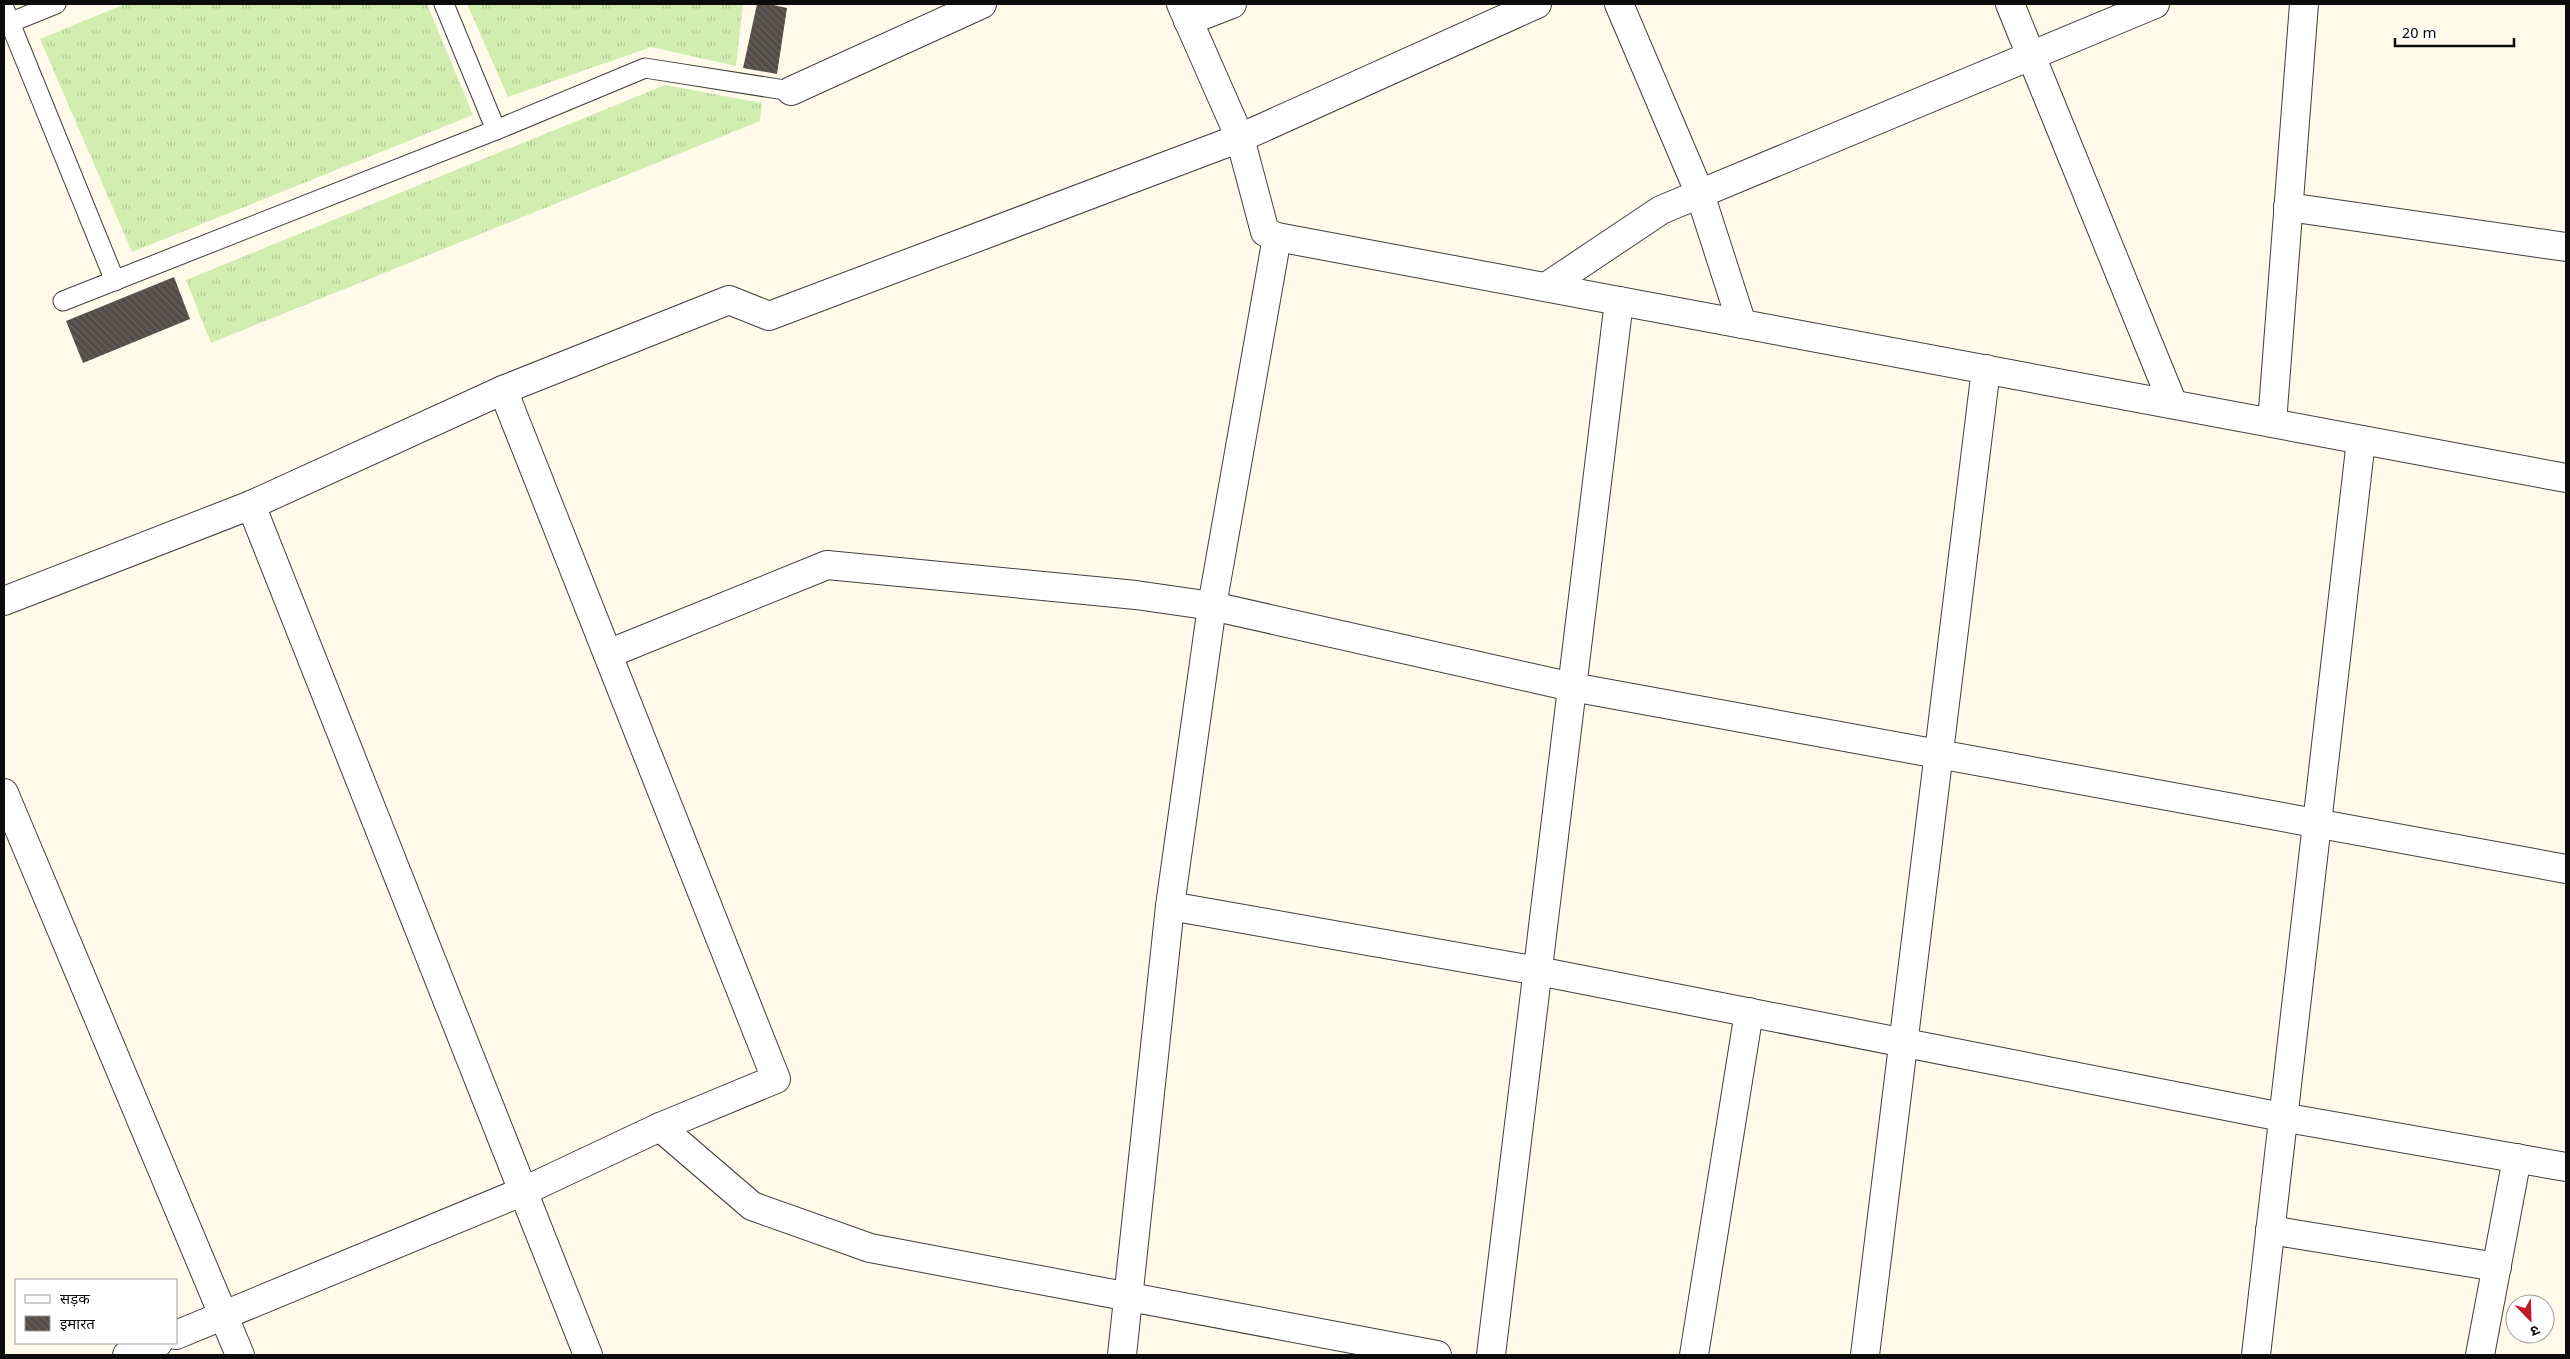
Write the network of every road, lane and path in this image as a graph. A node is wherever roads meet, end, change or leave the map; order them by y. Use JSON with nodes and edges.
{"nodes":[{"id":1,"x":56,"y":4,"type":"edge"},
{"id":2,"x":444,"y":4,"type":"edge"},
{"id":3,"x":982,"y":4,"type":"edge"},
{"id":4,"x":1232,"y":4,"type":"edge"},
{"id":5,"x":1537,"y":4,"type":"edge"},
{"id":6,"x":1619,"y":4,"type":"edge"},
{"id":7,"x":2010,"y":4,"type":"edge"},
{"id":8,"x":2155,"y":4,"type":"edge"},
{"id":9,"x":2304,"y":4,"type":"edge"},
{"id":10,"x":1185,"y":12,"type":"edge"},
{"id":11,"x":6,"y":19,"type":"edge"},
{"id":12,"x":2031,"y":55,"type":"junction"},
{"id":13,"x":791,"y":91,"type":"joint"},
{"id":14,"x":496,"y":130,"type":"junction"},
{"id":15,"x":1240,"y":138,"type":"junction"},
{"id":16,"x":1700,"y":194,"type":"junction"},
{"id":17,"x":2288,"y":207,"type":"junction"},
{"id":18,"x":1277,"y":237,"type":"junction"},
{"id":19,"x":2566,"y":247,"type":"edge"},
{"id":20,"x":115,"y":281,"type":"junction"},
{"id":21,"x":1546,"y":287,"type":"junction"},
{"id":22,"x":63,"y":301,"type":"dead end"},
{"id":23,"x":1620,"y":301,"type":"junction"},
{"id":24,"x":1742,"y":324,"type":"junction"},
{"id":25,"x":1986,"y":369,"type":"junction"},
{"id":26,"x":503,"y":390,"type":"junction"},
{"id":27,"x":2173,"y":404,"type":"junction"},
{"id":28,"x":2272,"y":423,"type":"junction"},
{"id":29,"x":2361,"y":440,"type":"junction"},
{"id":30,"x":2566,"y":478,"type":"edge"},
{"id":31,"x":251,"y":505,"type":"junction"},
{"id":32,"x":4,"y":600,"type":"edge"},
{"id":33,"x":1212,"y":606,"type":"junction"},
{"id":34,"x":608,"y":654,"type":"junction"},
{"id":35,"x":1572,"y":687,"type":"junction"},
{"id":36,"x":1939,"y":755,"type":"junction"},
{"id":37,"x":4,"y":793,"type":"edge"},
{"id":38,"x":2317,"y":825,"type":"junction"},
{"id":39,"x":2566,"y":869,"type":"edge"},
{"id":40,"x":1170,"y":906,"type":"junction"},
{"id":41,"x":1538,"y":971,"type":"junction"},
{"id":42,"x":1749,"y":1012,"type":"junction"},
{"id":43,"x":1903,"y":1043,"type":"junction"},
{"id":44,"x":2282,"y":1117,"type":"junction"},
{"id":45,"x":660,"y":1127,"type":"junction"},
{"id":46,"x":2517,"y":1158,"type":"junction"},
{"id":47,"x":2566,"y":1167,"type":"edge"},
{"id":48,"x":524,"y":1191,"type":"junction"},
{"id":49,"x":2270,"y":1230,"type":"junction"},
{"id":50,"x":2497,"y":1267,"type":"junction"},
{"id":51,"x":1129,"y":1296,"type":"junction"},
{"id":52,"x":225,"y":1316,"type":"junction"},
{"id":53,"x":178,"y":1334,"type":"edge"},
{"id":54,"x":155,"y":1344,"type":"edge"},
{"id":55,"x":127,"y":1355,"type":"edge"},
{"id":56,"x":240,"y":1355,"type":"edge"},
{"id":57,"x":588,"y":1355,"type":"edge"},
{"id":58,"x":1122,"y":1355,"type":"edge"},
{"id":59,"x":1437,"y":1355,"type":"edge"},
{"id":60,"x":1491,"y":1355,"type":"edge"},
{"id":61,"x":1694,"y":1355,"type":"edge"},
{"id":62,"x":1865,"y":1355,"type":"edge"},
{"id":63,"x":2256,"y":1355,"type":"edge"},
{"id":64,"x":2480,"y":1355,"type":"edge"}],
"edges":[{"from":1,"to":11,"type":"lane"},
{"from":2,"to":14,"type":"lane"},
{"from":3,"to":13,"type":"street"},
{"from":4,"to":10,"type":"street"},
{"from":5,"to":15,"type":"street"},
{"from":6,"to":16,"type":"street"},
{"from":7,"to":12,"type":"street"},
{"from":8,"to":12,"type":"street"},
{"from":9,"to":17,"type":"street"},
{"from":10,"to":15,"type":"street"},
{"from":11,"to":20,"type":"lane"},
{"from":12,"to":16,"type":"street"},
{"from":12,"to":27,"type":"street"},
{"from":13,"to":14,"type":"lane"},
{"from":14,"to":20,"type":"lane"},
{"from":15,"to":18,"type":"street"},
{"from":15,"to":26,"type":"street"},
{"from":16,"to":21,"type":"street"},
{"from":16,"to":24,"type":"street"},
{"from":17,"to":19,"type":"street"},
{"from":17,"to":28,"type":"street"},
{"from":18,"to":21,"type":"street"},
{"from":18,"to":33,"type":"street"},
{"from":20,"to":22,"type":"lane"},
{"from":21,"to":23,"type":"street"},
{"from":23,"to":24,"type":"street"},
{"from":23,"to":35,"type":"street"},
{"from":24,"to":25,"type":"street"},
{"from":25,"to":27,"type":"street"},
{"from":25,"to":36,"type":"street"},
{"from":26,"to":31,"type":"street"},
{"from":26,"to":34,"type":"street"},
{"from":27,"to":28,"type":"street"},
{"from":28,"to":29,"type":"street"},
{"from":29,"to":30,"type":"street"},
{"from":29,"to":38,"type":"street"},
{"from":31,"to":32,"type":"street"},
{"from":31,"to":48,"type":"street"},
{"from":33,"to":34,"type":"street"},
{"from":33,"to":35,"type":"street"},
{"from":33,"to":40,"type":"street"},
{"from":34,"to":45,"type":"street"},
{"from":35,"to":36,"type":"street"},
{"from":35,"to":41,"type":"street"},
{"from":36,"to":38,"type":"street"},
{"from":36,"to":43,"type":"street"},
{"from":37,"to":52,"type":"street"},
{"from":38,"to":39,"type":"street"},
{"from":38,"to":44,"type":"street"},
{"from":40,"to":41,"type":"street"},
{"from":40,"to":51,"type":"street"},
{"from":41,"to":42,"type":"street"},
{"from":41,"to":60,"type":"street"},
{"from":42,"to":43,"type":"street"},
{"from":42,"to":61,"type":"street"},
{"from":43,"to":44,"type":"street"},
{"from":43,"to":62,"type":"street"},
{"from":44,"to":46,"type":"street"},
{"from":44,"to":49,"type":"street"},
{"from":45,"to":48,"type":"street"},
{"from":45,"to":51,"type":"street"},
{"from":46,"to":47,"type":"street"},
{"from":46,"to":50,"type":"street"},
{"from":48,"to":52,"type":"street"},
{"from":48,"to":57,"type":"street"},
{"from":49,"to":50,"type":"street"},
{"from":49,"to":63,"type":"street"},
{"from":50,"to":64,"type":"street"},
{"from":51,"to":58,"type":"street"},
{"from":51,"to":59,"type":"street"},
{"from":52,"to":53,"type":"street"},
{"from":52,"to":56,"type":"street"},
{"from":54,"to":55,"type":"street"}]}
